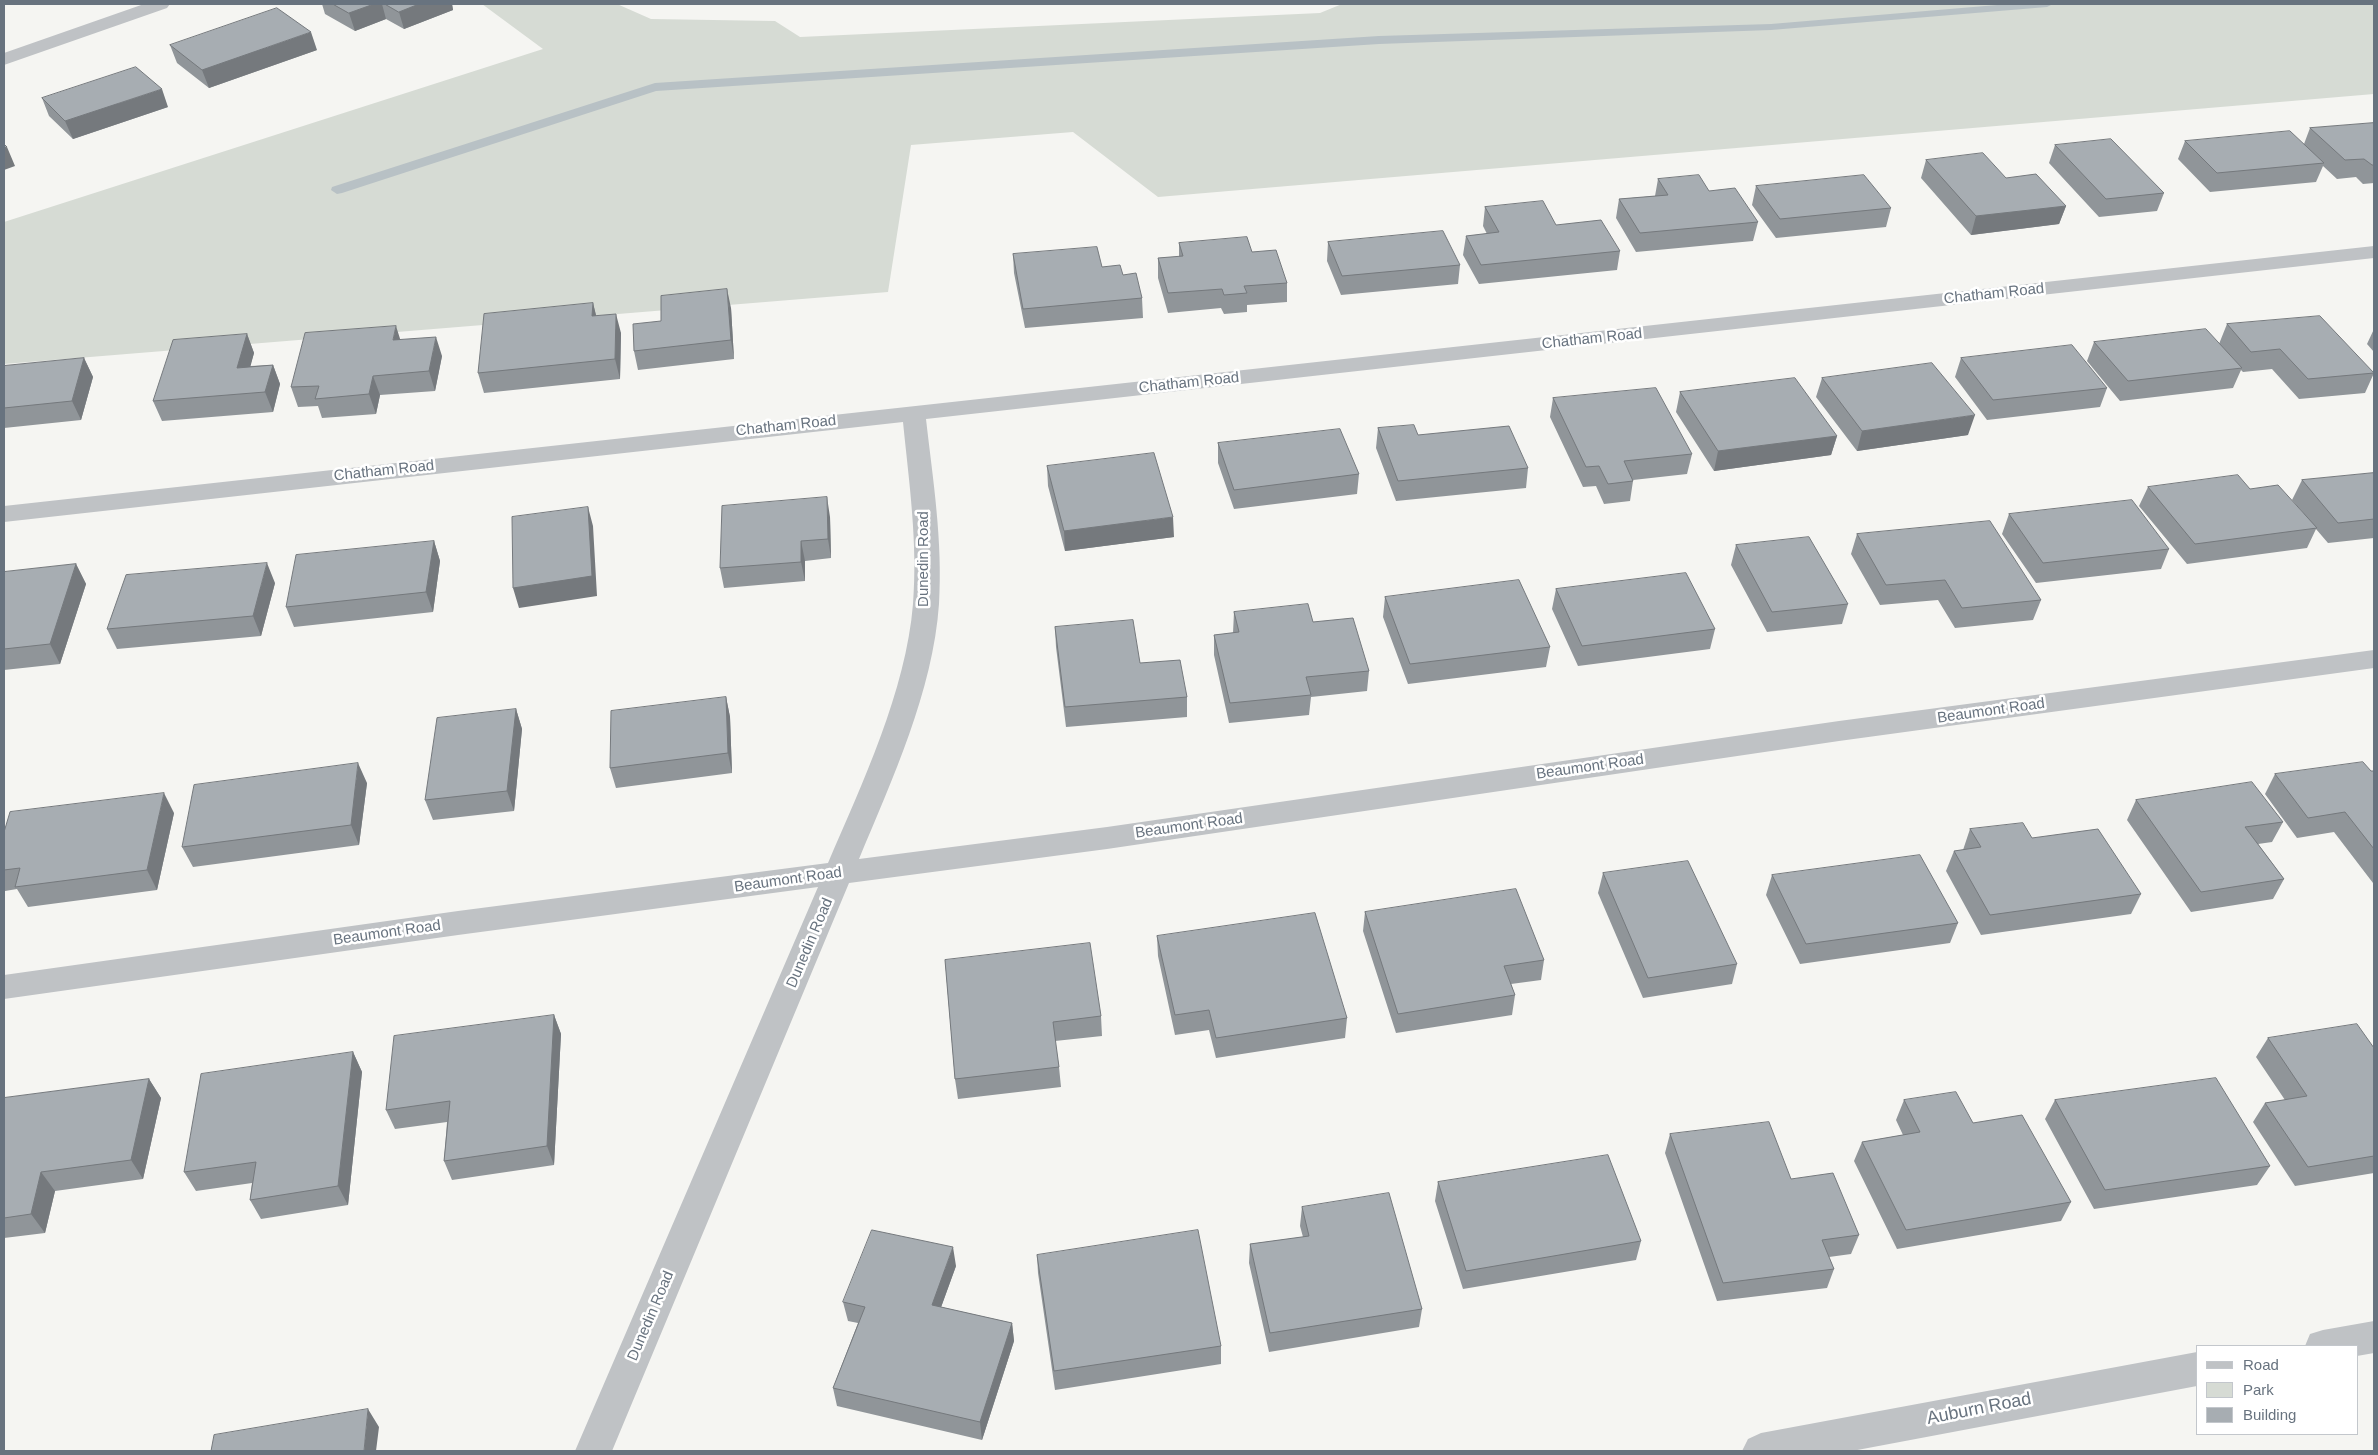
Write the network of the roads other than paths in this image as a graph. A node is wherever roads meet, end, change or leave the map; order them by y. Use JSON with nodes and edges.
{"nodes":[{"id":1,"x":161,"y":4,"type":"edge"},
{"id":2,"x":4,"y":59,"type":"edge"},
{"id":3,"x":2374,"y":252,"type":"edge"},
{"id":4,"x":914,"y":412,"type":"junction"},
{"id":5,"x":4,"y":514,"type":"edge"},
{"id":6,"x":2374,"y":659,"type":"edge"},
{"id":7,"x":840,"y":873,"type":"junction"},
{"id":8,"x":4,"y":987,"type":"edge"},
{"id":9,"x":2374,"y":1337,"type":"edge"},
{"id":10,"x":2329,"y":1345,"type":"edge"},
{"id":11,"x":2196,"y":1369,"type":"edge"},
{"id":12,"x":594,"y":1451,"type":"edge"},
{"id":13,"x":1761,"y":1451,"type":"edge"}],
"edges":[{"from":1,"to":2,"type":"street"},
{"from":3,"to":4,"type":"street","name":"Chatham Road"},
{"from":4,"to":5,"type":"street","name":"Chatham Road"},
{"from":4,"to":7,"type":"street","name":"Dunedin Road"},
{"from":6,"to":7,"type":"street","name":"Beaumont Road"},
{"from":7,"to":8,"type":"street","name":"Beaumont Road"},
{"from":7,"to":12,"type":"street","name":"Dunedin Road"},
{"from":9,"to":10,"type":"street"},
{"from":11,"to":13,"type":"street","name":"Auburn Road"}]}
